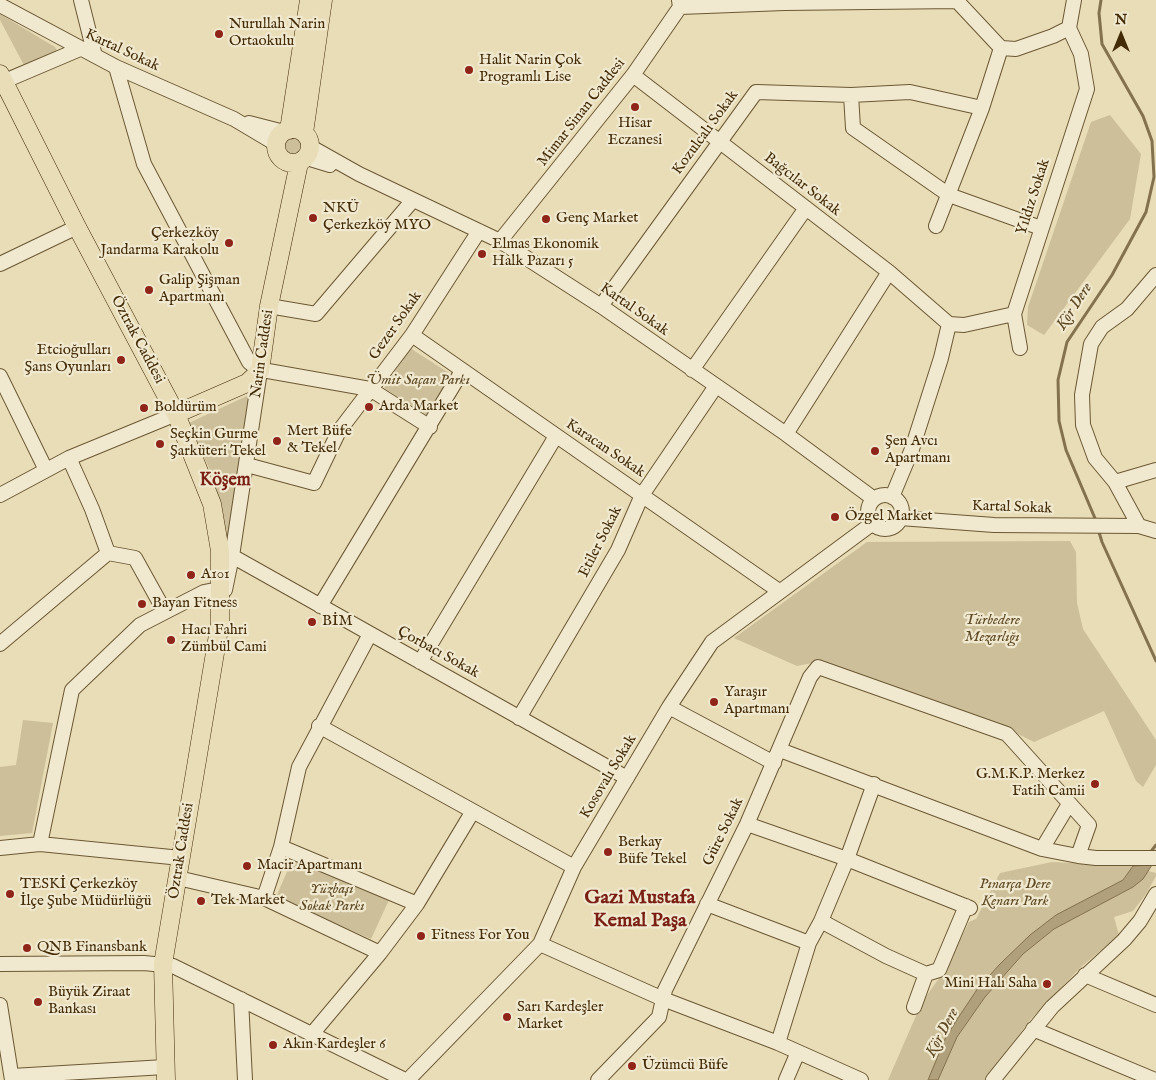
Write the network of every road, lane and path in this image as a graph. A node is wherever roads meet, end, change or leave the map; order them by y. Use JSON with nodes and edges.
{"nodes":[{"id":1,"x":81,"y":0,"type":"edge"},
{"id":2,"x":309,"y":0,"type":"edge"},
{"id":3,"x":323,"y":0,"type":"edge"},
{"id":4,"x":1074,"y":0,"type":"edge"},
{"id":5,"x":784,"y":1,"type":"edge"},
{"id":6,"x":957,"y":1,"type":"edge"},
{"id":7,"x":679,"y":4,"type":"edge"},
{"id":8,"x":0,"y":5,"type":"edge"},
{"id":9,"x":1069,"y":28,"type":"junction"},
{"id":10,"x":1001,"y":48,"type":"junction"},
{"id":11,"x":80,"y":49,"type":"junction"},
{"id":12,"x":94,"y":56,"type":"junction"},
{"id":13,"x":116,"y":67,"type":"junction"},
{"id":14,"x":633,"y":76,"type":"junction"},
{"id":15,"x":1,"y":79,"type":"edge"},
{"id":16,"x":852,"y":95,"type":"junction"},
{"id":17,"x":982,"y":108,"type":"junction"},
{"id":18,"x":720,"y":142,"type":"junction"},
{"id":19,"x":294,"y":146,"type":"junction"},
{"id":20,"x":949,"y":194,"type":"junction"},
{"id":21,"x":413,"y":200,"type":"junction"},
{"id":22,"x":806,"y":208,"type":"junction"},
{"id":23,"x":936,"y":226,"type":"dead end"},
{"id":24,"x":76,"y":227,"type":"junction"},
{"id":25,"x":1041,"y":228,"type":"junction"},
{"id":26,"x":479,"y":231,"type":"junction"},
{"id":27,"x":500,"y":241,"type":"junction"},
{"id":28,"x":0,"y":264,"type":"edge"},
{"id":29,"x":889,"y":272,"type":"junction"},
{"id":30,"x":1156,"y":275,"type":"edge"},
{"id":31,"x":269,"y":306,"type":"junction"},
{"id":32,"x":601,"y":306,"type":"junction"},
{"id":33,"x":1014,"y":314,"type":"junction"},
{"id":34,"x":949,"y":324,"type":"junction"},
{"id":35,"x":412,"y":335,"type":"junction"},
{"id":36,"x":1020,"y":348,"type":"dead end"},
{"id":37,"x":692,"y":370,"type":"junction"},
{"id":38,"x":462,"y":371,"type":"junction"},
{"id":39,"x":260,"y":372,"type":"junction"},
{"id":40,"x":0,"y":376,"type":"edge"},
{"id":41,"x":716,"y":386,"type":"junction"},
{"id":42,"x":370,"y":389,"type":"junction"},
{"id":43,"x":6,"y":404,"type":"edge"},
{"id":44,"x":176,"y":414,"type":"junction"},
{"id":45,"x":430,"y":426,"type":"junction"},
{"id":46,"x":786,"y":434,"type":"junction"},
{"id":47,"x":556,"y":436,"type":"junction"},
{"id":48,"x":69,"y":458,"type":"junction"},
{"id":49,"x":247,"y":465,"type":"junction"},
{"id":50,"x":46,"y":470,"type":"junction"},
{"id":51,"x":1156,"y":470,"type":"edge"},
{"id":52,"x":1115,"y":482,"type":"junction"},
{"id":53,"x":642,"y":494,"type":"junction"},
{"id":54,"x":0,"y":495,"type":"edge"},
{"id":55,"x":892,"y":497,"type":"junction"},
{"id":56,"x":874,"y":499,"type":"junction"},
{"id":57,"x":241,"y":500,"type":"joint"},
{"id":58,"x":900,"y":518,"type":"junction"},
{"id":59,"x":873,"y":523,"type":"junction"},
{"id":60,"x":1139,"y":526,"type":"junction"},
{"id":61,"x":1156,"y":531,"type":"edge"},
{"id":62,"x":108,"y":553,"type":"junction"},
{"id":63,"x":232,"y":556,"type":"junction"},
{"id":64,"x":219,"y":589,"type":"junction"},
{"id":65,"x":778,"y":591,"type":"junction"},
{"id":66,"x":320,"y":606,"type":"junction"},
{"id":67,"x":165,"y":612,"type":"junction"},
{"id":68,"x":220,"y":623,"type":"junction"},
{"id":69,"x":370,"y":634,"type":"junction"},
{"id":70,"x":0,"y":644,"type":"edge"},
{"id":71,"x":420,"y":662,"type":"junction"},
{"id":72,"x":669,"y":707,"type":"junction"},
{"id":73,"x":519,"y":718,"type":"junction"},
{"id":74,"x":319,"y":726,"type":"junction"},
{"id":75,"x":780,"y":750,"type":"junction"},
{"id":76,"x":774,"y":763,"type":"junction"},
{"id":77,"x":627,"y":778,"type":"junction"},
{"id":78,"x":874,"y":784,"type":"junction"},
{"id":79,"x":1069,"y":804,"type":"junction"},
{"id":80,"x":474,"y":811,"type":"junction"},
{"id":81,"x":747,"y":824,"type":"junction"},
{"id":82,"x":40,"y":844,"type":"junction"},
{"id":83,"x":281,"y":846,"type":"junction"},
{"id":84,"x":0,"y":848,"type":"edge"},
{"id":85,"x":1042,"y":849,"type":"junction"},
{"id":86,"x":1078,"y":856,"type":"junction"},
{"id":87,"x":181,"y":858,"type":"junction"},
{"id":88,"x":1156,"y":858,"type":"edge"},
{"id":89,"x":846,"y":859,"type":"junction"},
{"id":90,"x":574,"y":867,"type":"junction"},
{"id":91,"x":178,"y":878,"type":"junction"},
{"id":92,"x":1156,"y":894,"type":"edge"},
{"id":93,"x":264,"y":898,"type":"junction"},
{"id":94,"x":417,"y":904,"type":"junction"},
{"id":95,"x":707,"y":904,"type":"junction"},
{"id":96,"x":821,"y":921,"type":"junction"},
{"id":97,"x":809,"y":943,"type":"junction"},
{"id":98,"x":540,"y":944,"type":"junction"},
{"id":99,"x":380,"y":953,"type":"junction"},
{"id":100,"x":0,"y":964,"type":"edge"},
{"id":101,"x":163,"y":964,"type":"junction"},
{"id":102,"x":926,"y":974,"type":"junction"},
{"id":103,"x":1085,"y":975,"type":"junction"},
{"id":104,"x":241,"y":999,"type":"junction"},
{"id":105,"x":663,"y":999,"type":"junction"},
{"id":106,"x":0,"y":1005,"type":"edge"},
{"id":107,"x":1156,"y":1005,"type":"edge"},
{"id":108,"x":914,"y":1007,"type":"dead end"},
{"id":109,"x":1033,"y":1029,"type":"junction"},
{"id":110,"x":312,"y":1034,"type":"junction"},
{"id":111,"x":778,"y":1043,"type":"junction"},
{"id":112,"x":798,"y":1052,"type":"junction"},
{"id":113,"x":166,"y":1074,"type":"edge"},
{"id":114,"x":12,"y":1078,"type":"edge"},
{"id":115,"x":245,"y":1080,"type":"edge"},
{"id":116,"x":407,"y":1080,"type":"edge"},
{"id":117,"x":598,"y":1080,"type":"edge"},
{"id":118,"x":786,"y":1080,"type":"edge"},
{"id":119,"x":861,"y":1080,"type":"edge"},
{"id":120,"x":993,"y":1080,"type":"edge"},
{"id":121,"x":1155,"y":1080,"type":"edge"}],
"edges":[{"from":1,"to":12,"type":"street"},
{"from":2,"to":19,"type":"main road"},
{"from":3,"to":19,"type":"main road"},
{"from":4,"to":9,"type":"street"},
{"from":5,"to":6,"type":"street"},
{"from":5,"to":7,"type":"street"},
{"from":6,"to":10,"type":"street"},
{"from":7,"to":14,"type":"street","name":"Mimar Sinan Caddesi"},
{"from":8,"to":11,"type":"street","name":"Kartal Sokak"},
{"from":9,"to":10,"type":"street"},
{"from":9,"to":25,"type":"street","name":"Yıldız Sokak"},
{"from":10,"to":17,"type":"street"},
{"from":11,"to":12,"type":"street","name":"Kartal Sokak"},
{"from":11,"to":15,"type":"street"},
{"from":12,"to":13,"type":"street","name":"Kartal Sokak"},
{"from":13,"to":19,"type":"street","name":"Kartal Sokak"},
{"from":13,"to":39,"type":"street"},
{"from":14,"to":18,"type":"street","name":"Bağcılar Sokak"},
{"from":14,"to":27,"type":"street","name":"Mimar Sinan Caddesi"},
{"from":15,"to":24,"type":"main road","name":"Öztrak Caddesi"},
{"from":16,"to":17,"type":"street","name":"Kozulcalı Sokak"},
{"from":16,"to":18,"type":"street","name":"Kozulcalı Sokak"},
{"from":16,"to":20,"type":"street"},
{"from":17,"to":20,"type":"street"},
{"from":18,"to":22,"type":"street","name":"Bağcılar Sokak"},
{"from":18,"to":32,"type":"street","name":"Kozulcalı Sokak"},
{"from":19,"to":21,"type":"street","name":"Kartal Sokak"},
{"from":19,"to":31,"type":"main road","name":"Narin Caddesi"},
{"from":20,"to":23,"type":"street"},
{"from":20,"to":25,"type":"street"},
{"from":21,"to":26,"type":"street","name":"Kartal Sokak"},
{"from":21,"to":31,"type":"street"},
{"from":22,"to":29,"type":"street","name":"Bağcılar Sokak"},
{"from":22,"to":37,"type":"street"},
{"from":24,"to":28,"type":"street"},
{"from":24,"to":44,"type":"main road","name":"Öztrak Caddesi"},
{"from":25,"to":33,"type":"street","name":"Yıldız Sokak"},
{"from":26,"to":27,"type":"street","name":"Kartal Sokak"},
{"from":26,"to":35,"type":"street","name":"Gezer Sokak"},
{"from":27,"to":32,"type":"street","name":"Kartal Sokak"},
{"from":29,"to":34,"type":"street","name":"Bağcılar Sokak"},
{"from":29,"to":46,"type":"street"},
{"from":30,"to":52,"type":"street"},
{"from":31,"to":39,"type":"main road","name":"Narin Caddesi"},
{"from":32,"to":37,"type":"street","name":"Kartal Sokak"},
{"from":33,"to":34,"type":"street"},
{"from":33,"to":36,"type":"street"},
{"from":34,"to":55,"type":"street"},
{"from":35,"to":38,"type":"street","name":"Karacan Sokak"},
{"from":35,"to":42,"type":"street","name":"Gezer Sokak"},
{"from":37,"to":41,"type":"street","name":"Kartal Sokak"},
{"from":38,"to":45,"type":"street"},
{"from":38,"to":47,"type":"street","name":"Karacan Sokak"},
{"from":39,"to":42,"type":"street"},
{"from":39,"to":44,"type":"main road"},
{"from":39,"to":49,"type":"street","name":"Narin Caddesi"},
{"from":40,"to":43,"type":"street"},
{"from":41,"to":46,"type":"street","name":"Kartal Sokak"},
{"from":41,"to":53,"type":"street","name":"Etiler Sokak"},
{"from":42,"to":45,"type":"street"},
{"from":42,"to":49,"type":"street","name":"Gezer Sokak"},
{"from":43,"to":50,"type":"street"},
{"from":44,"to":48,"type":"street"},
{"from":44,"to":64,"type":"main road","name":"Öztrak Caddesi"},
{"from":45,"to":66,"type":"street"},
{"from":46,"to":56,"type":"street","name":"Kartal Sokak"},
{"from":47,"to":53,"type":"street","name":"Karacan Sokak"},
{"from":47,"to":71,"type":"street"},
{"from":48,"to":50,"type":"street"},
{"from":48,"to":62,"type":"street"},
{"from":49,"to":57,"type":"street","name":"Narin Caddesi"},
{"from":50,"to":54,"type":"street"},
{"from":51,"to":52,"type":"street"},
{"from":52,"to":60,"type":"street"},
{"from":53,"to":65,"type":"street","name":"Karacan Sokak"},
{"from":53,"to":73,"type":"street","name":"Etiler Sokak"},
{"from":55,"to":56,"type":"street"},
{"from":55,"to":58,"type":"street"},
{"from":56,"to":59,"type":"street"},
{"from":57,"to":63,"type":"street","name":"Öztrak Caddesi"},
{"from":58,"to":59,"type":"street"},
{"from":58,"to":60,"type":"street","name":"Kartal Sokak"},
{"from":59,"to":65,"type":"street","name":"Kosovalı Sokak"},
{"from":60,"to":61,"type":"street"},
{"from":62,"to":67,"type":"street"},
{"from":62,"to":70,"type":"street"},
{"from":63,"to":66,"type":"street","name":"Çorbacı Sokak"},
{"from":63,"to":68,"type":"street","name":"Öztrak Caddesi"},
{"from":64,"to":67,"type":"street"},
{"from":64,"to":68,"type":"main road","name":"Öztrak Caddesi"},
{"from":65,"to":72,"type":"street","name":"Kosovalı Sokak"},
{"from":66,"to":69,"type":"street","name":"Çorbacı Sokak"},
{"from":67,"to":82,"type":"street"},
{"from":68,"to":87,"type":"main road","name":"Öztrak Caddesi"},
{"from":69,"to":71,"type":"street","name":"Çorbacı Sokak"},
{"from":69,"to":74,"type":"street"},
{"from":71,"to":73,"type":"street","name":"Çorbacı Sokak"},
{"from":72,"to":76,"type":"street"},
{"from":72,"to":77,"type":"street","name":"Kosovalı Sokak"},
{"from":73,"to":77,"type":"street","name":"Çorbacı Sokak"},
{"from":74,"to":80,"type":"street"},
{"from":74,"to":83,"type":"street"},
{"from":75,"to":76,"type":"street","name":"Güre Sokak"},
{"from":75,"to":78,"type":"street"},
{"from":75,"to":79,"type":"street","name":"Güre Sokak"},
{"from":76,"to":81,"type":"street","name":"Güre Sokak"},
{"from":77,"to":90,"type":"street","name":"Kosovalı Sokak"},
{"from":78,"to":85,"type":"street"},
{"from":78,"to":89,"type":"street"},
{"from":79,"to":85,"type":"street"},
{"from":79,"to":86,"type":"street"},
{"from":80,"to":90,"type":"street"},
{"from":80,"to":94,"type":"street"},
{"from":81,"to":89,"type":"street"},
{"from":81,"to":95,"type":"street","name":"Güre Sokak"},
{"from":82,"to":84,"type":"street"},
{"from":82,"to":87,"type":"street"},
{"from":83,"to":93,"type":"street"},
{"from":83,"to":94,"type":"street"},
{"from":85,"to":86,"type":"street"},
{"from":86,"to":88,"type":"street"},
{"from":87,"to":91,"type":"main road","name":"Öztrak Caddesi"},
{"from":89,"to":96,"type":"street"},
{"from":89,"to":102,"type":"street"},
{"from":90,"to":98,"type":"street","name":"Kosovalı Sokak"},
{"from":91,"to":93,"type":"street"},
{"from":91,"to":101,"type":"main road","name":"Öztrak Caddesi"},
{"from":92,"to":103,"type":"street"},
{"from":93,"to":99,"type":"street"},
{"from":94,"to":99,"type":"street"},
{"from":95,"to":97,"type":"street"},
{"from":95,"to":105,"type":"street","name":"Güre Sokak"},
{"from":96,"to":97,"type":"street"},
{"from":96,"to":102,"type":"street"},
{"from":97,"to":111,"type":"street"},
{"from":98,"to":105,"type":"street"},
{"from":98,"to":116,"type":"street","name":"Kosovalı Sokak"},
{"from":99,"to":110,"type":"street"},
{"from":100,"to":101,"type":"street"},
{"from":101,"to":104,"type":"street"},
{"from":101,"to":113,"type":"main road","name":"Öztrak Caddesi"},
{"from":102,"to":108,"type":"street"},
{"from":103,"to":107,"type":"street"},
{"from":103,"to":109,"type":"street"},
{"from":104,"to":110,"type":"street"},
{"from":104,"to":115,"type":"street"},
{"from":105,"to":111,"type":"street"},
{"from":105,"to":117,"type":"street","name":"Güre Sokak"},
{"from":106,"to":114,"type":"street"},
{"from":109,"to":120,"type":"street"},
{"from":109,"to":121,"type":"street"},
{"from":110,"to":116,"type":"street"},
{"from":111,"to":112,"type":"street"},
{"from":112,"to":118,"type":"street"},
{"from":112,"to":119,"type":"street"},
{"from":113,"to":114,"type":"street"}]}
